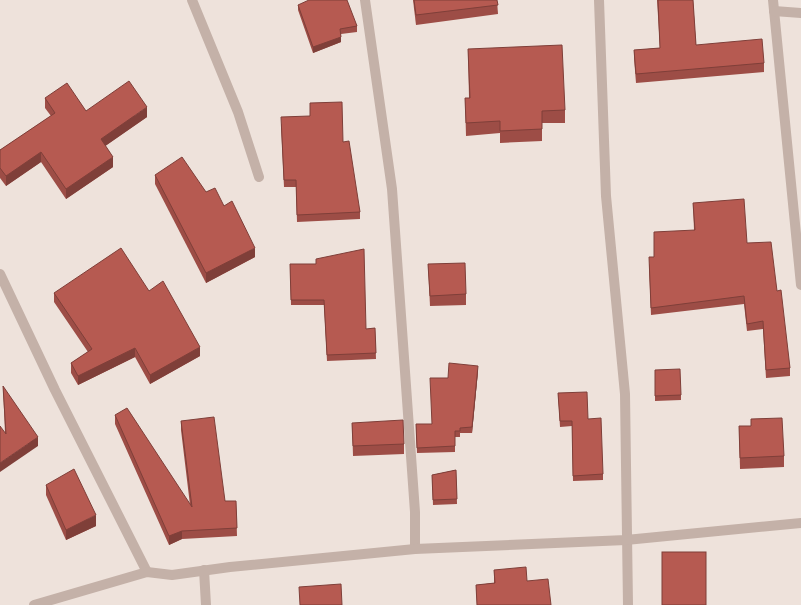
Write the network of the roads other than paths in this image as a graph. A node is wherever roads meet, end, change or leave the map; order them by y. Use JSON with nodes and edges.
{"nodes":[{"id":1,"x":192,"y":0,"type":"edge"},
{"id":2,"x":366,"y":0,"type":"edge"},
{"id":3,"x":599,"y":0,"type":"edge"},
{"id":4,"x":773,"y":0,"type":"edge"},
{"id":5,"x":774,"y":11,"type":"junction"},
{"id":6,"x":801,"y":13,"type":"edge"},
{"id":7,"x":259,"y":177,"type":"dead end"},
{"id":8,"x":0,"y":274,"type":"edge"},
{"id":9,"x":801,"y":285,"type":"edge"},
{"id":10,"x":801,"y":523,"type":"edge"},
{"id":11,"x":626,"y":540,"type":"junction"},
{"id":12,"x":415,"y":549,"type":"junction"},
{"id":13,"x":204,"y":570,"type":"junction"},
{"id":14,"x":147,"y":572,"type":"junction"},
{"id":15,"x":34,"y":605,"type":"edge"},
{"id":16,"x":206,"y":605,"type":"edge"},
{"id":17,"x":628,"y":605,"type":"edge"}],
"edges":[{"from":1,"to":7,"type":"street"},
{"from":2,"to":12,"type":"street"},
{"from":3,"to":11,"type":"street"},
{"from":4,"to":5,"type":"street"},
{"from":5,"to":6,"type":"street"},
{"from":5,"to":9,"type":"street"},
{"from":8,"to":14,"type":"street"},
{"from":10,"to":11,"type":"street"},
{"from":11,"to":12,"type":"street"},
{"from":11,"to":17,"type":"street"},
{"from":12,"to":13,"type":"street"},
{"from":13,"to":14,"type":"street"},
{"from":13,"to":16,"type":"street"},
{"from":14,"to":15,"type":"street"}]}
